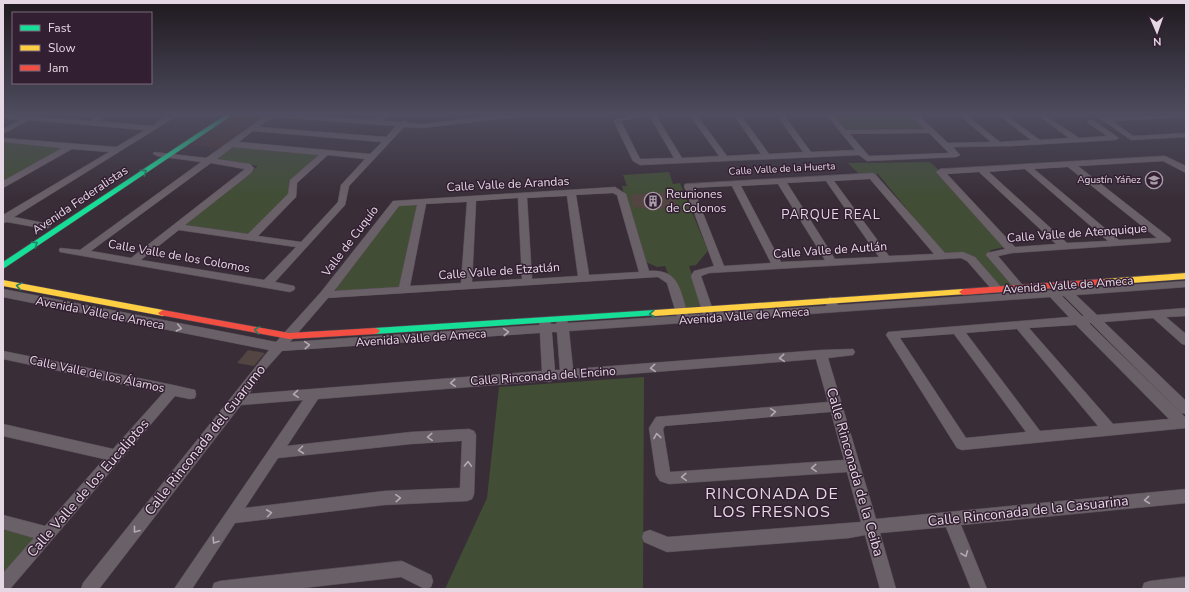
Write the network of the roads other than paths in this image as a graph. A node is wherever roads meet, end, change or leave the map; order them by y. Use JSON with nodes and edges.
{"nodes":[{"id":1,"x":21,"y":142,"type":"edge"},
{"id":2,"x":132,"y":142,"type":"edge"},
{"id":3,"x":181,"y":142,"type":"edge"},
{"id":4,"x":185,"y":142,"type":"edge"},
{"id":5,"x":234,"y":142,"type":"edge"},
{"id":6,"x":386,"y":142,"type":"edge"},
{"id":7,"x":627,"y":142,"type":"edge"},
{"id":8,"x":668,"y":142,"type":"edge"},
{"id":9,"x":712,"y":142,"type":"edge"},
{"id":10,"x":756,"y":142,"type":"edge"},
{"id":11,"x":800,"y":142,"type":"edge"},
{"id":12,"x":851,"y":142,"type":"edge"},
{"id":13,"x":943,"y":142,"type":"edge"},
{"id":14,"x":1038,"y":142,"type":"joint"},
{"id":15,"x":1045,"y":142,"type":"edge"},
{"id":16,"x":997,"y":143,"type":"joint"},
{"id":17,"x":231,"y":144,"type":"junction"},
{"id":18,"x":947,"y":145,"type":"junction"},
{"id":19,"x":71,"y":146,"type":"junction"},
{"id":20,"x":118,"y":150,"type":"junction"},
{"id":21,"x":860,"y":152,"type":"junction"},
{"id":22,"x":166,"y":153,"type":"junction"},
{"id":23,"x":326,"y":153,"type":"junction"},
{"id":24,"x":809,"y":154,"type":"junction"},
{"id":25,"x":767,"y":156,"type":"junction"},
{"id":26,"x":371,"y":157,"type":"junction"},
{"id":27,"x":210,"y":159,"type":"junction"},
{"id":28,"x":725,"y":159,"type":"junction"},
{"id":29,"x":1156,"y":159,"type":"junction"},
{"id":30,"x":680,"y":161,"type":"junction"},
{"id":31,"x":1070,"y":164,"type":"junction"},
{"id":32,"x":1026,"y":166,"type":"junction"},
{"id":33,"x":980,"y":169,"type":"junction"},
{"id":34,"x":1186,"y":170,"type":"edge"},
{"id":35,"x":828,"y":178,"type":"junction"},
{"id":36,"x":1186,"y":179,"type":"edge"},
{"id":37,"x":781,"y":181,"type":"junction"},
{"id":38,"x":735,"y":183,"type":"junction"},
{"id":39,"x":3,"y":185,"type":"edge"},
{"id":40,"x":571,"y":192,"type":"junction"},
{"id":41,"x":522,"y":196,"type":"junction"},
{"id":42,"x":472,"y":198,"type":"junction"},
{"id":43,"x":422,"y":201,"type":"junction"},
{"id":44,"x":396,"y":202,"type":"joint"},
{"id":45,"x":4,"y":219,"type":"edge"},
{"id":46,"x":46,"y":226,"type":"junction"},
{"id":47,"x":176,"y":227,"type":"junction"},
{"id":48,"x":34,"y":234,"type":"dead end"},
{"id":49,"x":250,"y":238,"type":"junction"},
{"id":50,"x":1117,"y":243,"type":"junction"},
{"id":51,"x":303,"y":245,"type":"junction"},
{"id":52,"x":1065,"y":247,"type":"junction"},
{"id":53,"x":64,"y":250,"type":"dead end"},
{"id":54,"x":1012,"y":250,"type":"junction"},
{"id":55,"x":82,"y":253,"type":"junction"},
{"id":56,"x":942,"y":256,"type":"junction"},
{"id":57,"x":886,"y":260,"type":"junction"},
{"id":58,"x":132,"y":262,"type":"junction"},
{"id":59,"x":832,"y":263,"type":"junction"},
{"id":60,"x":3,"y":266,"type":"edge"},
{"id":61,"x":778,"y":267,"type":"junction"},
{"id":62,"x":720,"y":269,"type":"junction"},
{"id":63,"x":645,"y":275,"type":"junction"},
{"id":64,"x":1186,"y":276,"type":"edge"},
{"id":65,"x":584,"y":278,"type":"junction"},
{"id":66,"x":527,"y":282,"type":"junction"},
{"id":67,"x":3,"y":283,"type":"edge"},
{"id":68,"x":266,"y":284,"type":"junction"},
{"id":69,"x":1186,"y":284,"type":"edge"},
{"id":70,"x":466,"y":286,"type":"junction"},
{"id":71,"x":290,"y":288,"type":"dead end"},
{"id":72,"x":1020,"y":288,"type":"junction"},
{"id":73,"x":404,"y":290,"type":"junction"},
{"id":74,"x":998,"y":290,"type":"junction"},
{"id":75,"x":1067,"y":292,"type":"junction"},
{"id":76,"x":3,"y":293,"type":"edge"},
{"id":77,"x":1053,"y":294,"type":"junction"},
{"id":78,"x":325,"y":295,"type":"junction"},
{"id":79,"x":832,"y":305,"type":"junction"},
{"id":80,"x":1186,"y":312,"type":"edge"},
{"id":81,"x":708,"y":314,"type":"junction"},
{"id":82,"x":1156,"y":315,"type":"junction"},
{"id":83,"x":683,"y":316,"type":"junction"},
{"id":84,"x":1094,"y":319,"type":"junction"},
{"id":85,"x":1079,"y":320,"type":"junction"},
{"id":86,"x":562,"y":324,"type":"junction"},
{"id":87,"x":546,"y":325,"type":"junction"},
{"id":88,"x":1020,"y":325,"type":"junction"},
{"id":89,"x":957,"y":330,"type":"junction"},
{"id":90,"x":289,"y":336,"type":"junction"},
{"id":91,"x":1186,"y":341,"type":"edge"},
{"id":92,"x":277,"y":347,"type":"junction"},
{"id":93,"x":849,"y":352,"type":"dead end"},
{"id":94,"x":821,"y":354,"type":"junction"},
{"id":95,"x":3,"y":355,"type":"edge"},
{"id":96,"x":567,"y":375,"type":"junction"},
{"id":97,"x":549,"y":376,"type":"junction"},
{"id":98,"x":173,"y":390,"type":"junction"},
{"id":99,"x":315,"y":393,"type":"junction"},
{"id":100,"x":190,"y":394,"type":"dead end"},
{"id":101,"x":237,"y":400,"type":"junction"},
{"id":102,"x":836,"y":406,"type":"junction"},
{"id":103,"x":1186,"y":409,"type":"edge"},
{"id":104,"x":1184,"y":423,"type":"edge"},
{"id":105,"x":3,"y":430,"type":"edge"},
{"id":106,"x":1110,"y":430,"type":"junction"},
{"id":107,"x":1037,"y":437,"type":"junction"},
{"id":108,"x":274,"y":453,"type":"junction"},
{"id":109,"x":116,"y":456,"type":"junction"},
{"id":110,"x":853,"y":465,"type":"junction"},
{"id":111,"x":1186,"y":496,"type":"edge"},
{"id":112,"x":231,"y":517,"type":"junction"},
{"id":113,"x":951,"y":519,"type":"junction"},
{"id":114,"x":3,"y":522,"type":"edge"},
{"id":115,"x":870,"y":527,"type":"junction"},
{"id":116,"x":48,"y":534,"type":"junction"},
{"id":117,"x":650,"y":537,"type":"dead end"},
{"id":118,"x":425,"y":581,"type":"dead end"},
{"id":119,"x":3,"y":585,"type":"edge"},
{"id":120,"x":1186,"y":585,"type":"edge"},
{"id":121,"x":89,"y":589,"type":"edge"},
{"id":122,"x":182,"y":589,"type":"edge"},
{"id":123,"x":220,"y":589,"type":"edge"},
{"id":124,"x":888,"y":589,"type":"edge"},
{"id":125,"x":979,"y":589,"type":"edge"},
{"id":126,"x":1150,"y":589,"type":"edge"}],
"edges":[{"from":1,"to":19,"type":"street"},
{"from":2,"to":20,"type":"street"},
{"from":3,"to":22,"type":"street","name":"Avenida Federalistas"},
{"from":4,"to":22,"type":"street","name":"Avenida Federalistas"},
{"from":5,"to":17,"type":"street"},
{"from":6,"to":26,"type":"street"},
{"from":7,"to":30,"type":"street"},
{"from":8,"to":30,"type":"street"},
{"from":9,"to":28,"type":"street"},
{"from":10,"to":25,"type":"street"},
{"from":11,"to":24,"type":"street"},
{"from":12,"to":21,"type":"street"},
{"from":13,"to":18,"type":"street"},
{"from":14,"to":15,"type":"street"},
{"from":14,"to":16,"type":"street"},
{"from":16,"to":18,"type":"street"},
{"from":17,"to":23,"type":"street"},
{"from":17,"to":27,"type":"street"},
{"from":18,"to":21,"type":"street"},
{"from":19,"to":20,"type":"street"},
{"from":19,"to":39,"type":"street"},
{"from":20,"to":45,"type":"street"},
{"from":21,"to":24,"type":"street"},
{"from":22,"to":27,"type":"street"},
{"from":22,"to":46,"type":"street","name":"Avenida Federalistas"},
{"from":60,"to":22,"type":"street","name":"Avenida Federalistas","one_way":true},
{"from":23,"to":26,"type":"street"},
{"from":23,"to":49,"type":"street"},
{"from":24,"to":25,"type":"street"},
{"from":25,"to":28,"type":"street"},
{"from":26,"to":51,"type":"street"},
{"from":27,"to":47,"type":"street"},
{"from":27,"to":55,"type":"street"},
{"from":28,"to":30,"type":"street"},
{"from":29,"to":31,"type":"street"},
{"from":29,"to":34,"type":"street"},
{"from":29,"to":36,"type":"street"},
{"from":31,"to":32,"type":"street"},
{"from":31,"to":50,"type":"street","name":"Calle Valle de Atenquique"},
{"from":32,"to":33,"type":"street"},
{"from":32,"to":50,"type":"street"},
{"from":33,"to":52,"type":"street"},
{"from":33,"to":54,"type":"street"},
{"from":35,"to":37,"type":"street","name":"Calle Valle de la Huerta"},
{"from":35,"to":56,"type":"street","name":"Calle Valle de la Huerta"},
{"from":35,"to":57,"type":"street"},
{"from":37,"to":38,"type":"street","name":"Calle Valle de la Huerta"},
{"from":37,"to":59,"type":"street"},
{"from":38,"to":61,"type":"street"},
{"from":38,"to":62,"type":"street","name":"Calle Valle de la Huerta"},
{"from":40,"to":41,"type":"street","name":"Calle Valle de Arandas"},
{"from":40,"to":63,"type":"street","name":"Calle Valle de Arandas"},
{"from":40,"to":65,"type":"street"},
{"from":41,"to":42,"type":"street","name":"Calle Valle de Arandas"},
{"from":41,"to":66,"type":"street"},
{"from":42,"to":43,"type":"street","name":"Calle Valle de Arandas"},
{"from":42,"to":70,"type":"street"},
{"from":43,"to":44,"type":"street","name":"Calle Valle de Arandas"},
{"from":43,"to":73,"type":"street"},
{"from":44,"to":78,"type":"street","name":"Valle de Cuquío"},
{"from":45,"to":46,"type":"street"},
{"from":46,"to":48,"type":"street","name":"Avenida Federalistas"},
{"from":47,"to":49,"type":"street"},
{"from":47,"to":58,"type":"street"},
{"from":49,"to":51,"type":"street"},
{"from":50,"to":52,"type":"street","name":"Calle Valle de Atenquique"},
{"from":51,"to":68,"type":"street"},
{"from":52,"to":54,"type":"street","name":"Calle Valle de Atenquique"},
{"from":53,"to":55,"type":"street","name":"Calle Valle de los Colomos"},
{"from":54,"to":72,"type":"street","name":"Calle Valle de Atenquique"},
{"from":55,"to":58,"type":"street","name":"Calle Valle de los Colomos"},
{"from":56,"to":57,"type":"street","name":"Calle Valle de Autlán"},
{"from":56,"to":74,"type":"street","name":"Calle Valle de Autlán"},
{"from":57,"to":59,"type":"street","name":"Calle Valle de Autlán"},
{"from":58,"to":68,"type":"street","name":"Calle Valle de los Colomos"},
{"from":59,"to":61,"type":"street","name":"Calle Valle de Autlán"},
{"from":61,"to":62,"type":"street","name":"Calle Valle de Autlán"},
{"from":62,"to":81,"type":"street","name":"Calle Valle de Autlán"},
{"from":63,"to":65,"type":"street","name":"Calle Valle de Etzatlán"},
{"from":63,"to":83,"type":"street","name":"Calle Valle de Etzatlán"},
{"from":64,"to":72,"type":"street","name":"Avenida Valle de Ameca"},
{"from":65,"to":66,"type":"street","name":"Calle Valle de Etzatlán"},
{"from":66,"to":70,"type":"street","name":"Calle Valle de Etzatlán"},
{"from":90,"to":67,"type":"street","name":"Avenida Valle de Ameca","one_way":true},
{"from":68,"to":71,"type":"street","name":"Calle Valle de los Colomos"},
{"from":69,"to":75,"type":"street"},
{"from":70,"to":73,"type":"street","name":"Calle Valle de Etzatlán"},
{"from":72,"to":74,"type":"street","name":"Avenida Valle de Ameca"},
{"from":73,"to":78,"type":"street","name":"Calle Valle de Etzatlán"},
{"from":74,"to":79,"type":"street","name":"Avenida Valle de Ameca"},
{"from":75,"to":77,"type":"street"},
{"from":75,"to":84,"type":"street"},
{"from":76,"to":92,"type":"street","name":"Avenida Valle de Ameca","one_way":true},
{"from":77,"to":79,"type":"street"},
{"from":77,"to":85,"type":"street"},
{"from":78,"to":90,"type":"street","name":"Calle Rinconada del Guarumo"},
{"from":79,"to":81,"type":"street","name":"Avenida Valle de Ameca"},
{"from":80,"to":82,"type":"street"},
{"from":81,"to":83,"type":"street","name":"Avenida Valle de Ameca"},
{"from":82,"to":84,"type":"street"},
{"from":82,"to":91,"type":"street"},
{"from":83,"to":86,"type":"street","name":"Avenida Valle de Ameca"},
{"from":84,"to":85,"type":"street"},
{"from":84,"to":103,"type":"street"},
{"from":85,"to":88,"type":"street"},
{"from":85,"to":104,"type":"street"},
{"from":86,"to":87,"type":"street","name":"Avenida Valle de Ameca"},
{"from":86,"to":96,"type":"street"},
{"from":87,"to":90,"type":"street","name":"Avenida Valle de Ameca"},
{"from":92,"to":87,"type":"street","name":"Avenida Valle de Ameca","one_way":true},
{"from":87,"to":97,"type":"street"},
{"from":88,"to":89,"type":"street"},
{"from":88,"to":106,"type":"street"},
{"from":89,"to":107,"type":"street"},
{"from":89,"to":107,"type":"street"},
{"from":90,"to":92,"type":"street","name":"Calle Rinconada del Guarumo"},
{"from":92,"to":101,"type":"street","name":"Calle Rinconada del Guarumo"},
{"from":93,"to":94,"type":"street","name":"Calle Rinconada del Encino"},
{"from":94,"to":96,"type":"street","name":"Calle Rinconada del Encino","one_way":true},
{"from":94,"to":102,"type":"street","name":"Calle Rinconada de la Ceiba"},
{"from":95,"to":98,"type":"street","name":"Calle Valle de los Álamos"},
{"from":96,"to":97,"type":"street","name":"Calle Rinconada del Encino"},
{"from":97,"to":99,"type":"street","name":"Calle Rinconada del Encino","one_way":true},
{"from":98,"to":100,"type":"street","name":"Calle Valle de los Álamos"},
{"from":98,"to":109,"type":"street","name":"Calle Valle de los Eucaliptos"},
{"from":99,"to":101,"type":"street","name":"Calle Rinconada del Encino","one_way":true},
{"from":99,"to":108,"type":"street"},
{"from":101,"to":121,"type":"street","name":"Calle Rinconada del Guarumo","one_way":true},
{"from":102,"to":110,"type":"street","name":"Calle Rinconada de la Ceiba"},
{"from":110,"to":102,"type":"street","one_way":true},
{"from":104,"to":106,"type":"street"},
{"from":105,"to":109,"type":"street"},
{"from":106,"to":107,"type":"street"},
{"from":108,"to":112,"type":"street"},
{"from":112,"to":108,"type":"street","one_way":true},
{"from":109,"to":116,"type":"street","name":"Calle Valle de los Eucaliptos"},
{"from":110,"to":115,"type":"street","name":"Calle Rinconada de la Ceiba"},
{"from":111,"to":113,"type":"street","name":"Calle Rinconada de la Casuarina","one_way":true},
{"from":112,"to":122,"type":"street","one_way":true},
{"from":113,"to":115,"type":"street","name":"Calle Rinconada de la Casuarina"},
{"from":113,"to":125,"type":"street","one_way":true},
{"from":114,"to":116,"type":"street"},
{"from":115,"to":117,"type":"street","name":"Calle Rinconada de la Casuarina"},
{"from":115,"to":124,"type":"street","name":"Calle Rinconada de la Ceiba"},
{"from":116,"to":119,"type":"street","name":"Calle Valle de los Eucaliptos"},
{"from":118,"to":123,"type":"street"},
{"from":120,"to":126,"type":"street"}]}
